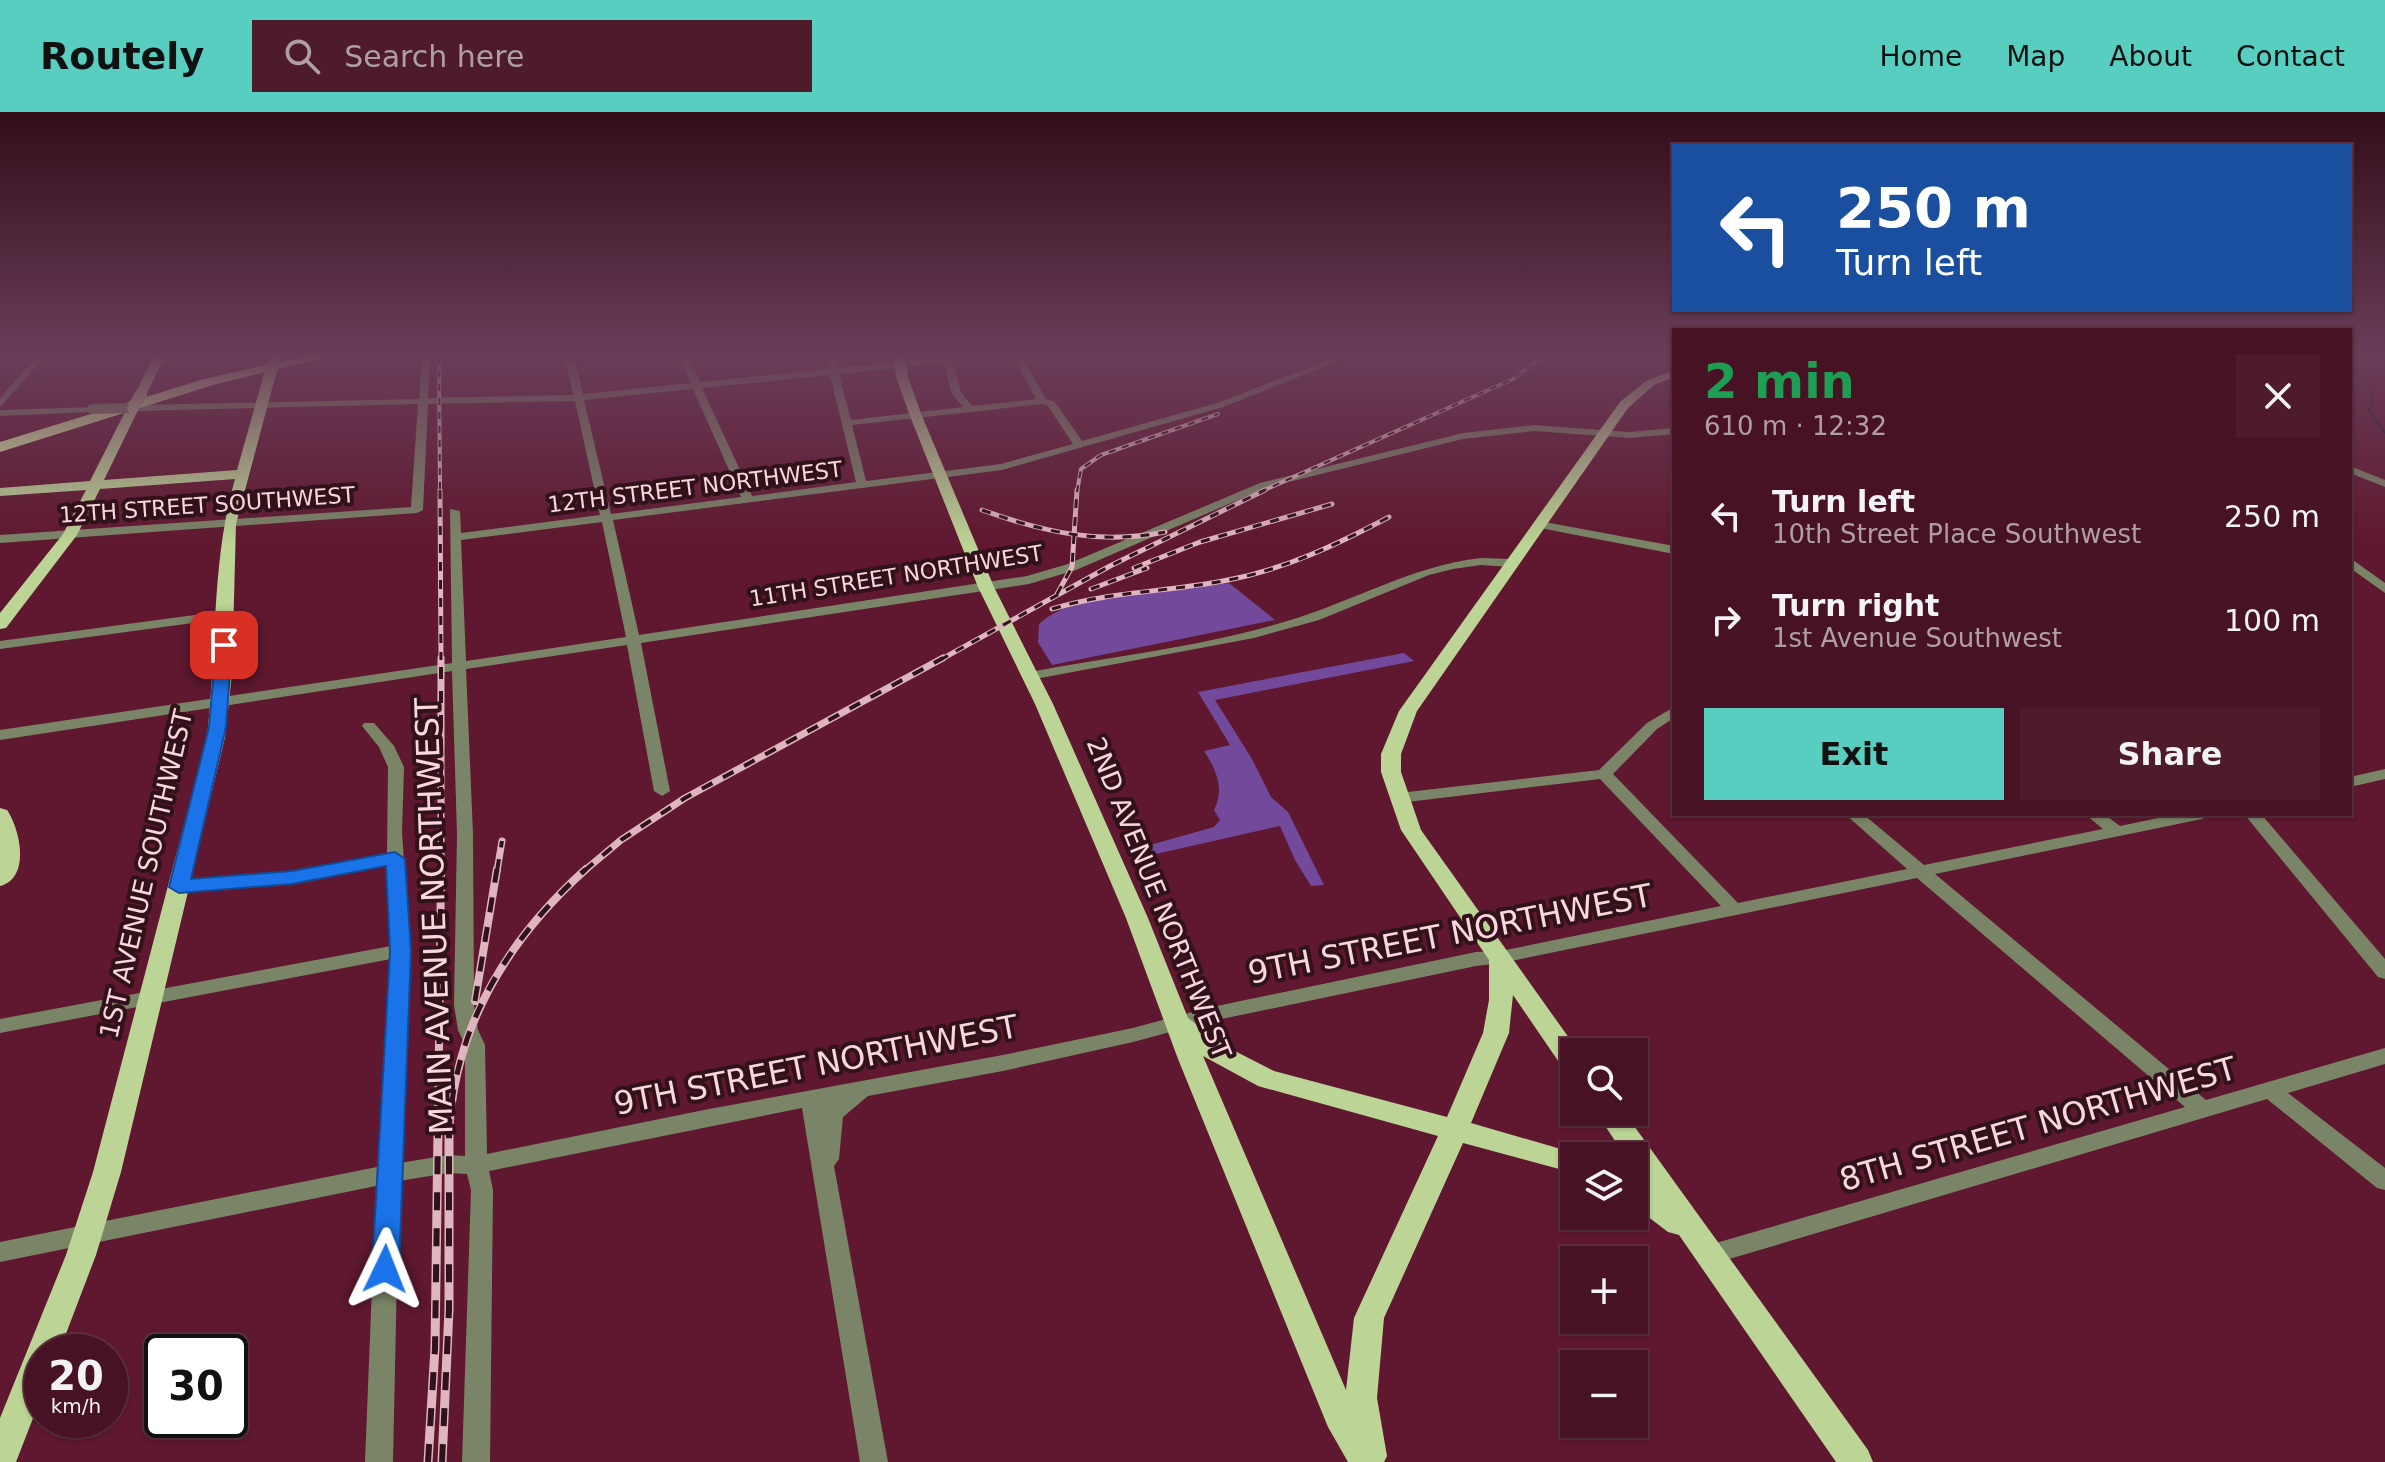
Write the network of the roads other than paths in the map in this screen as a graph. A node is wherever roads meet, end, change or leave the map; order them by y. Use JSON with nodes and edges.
{"nodes":[{"id":1,"x":69,"y":419,"type":"edge"},
{"id":2,"x":91,"y":419,"type":"edge"},
{"id":3,"x":127,"y":419,"type":"edge"},
{"id":4,"x":257,"y":419,"type":"edge"},
{"id":5,"x":423,"y":419,"type":"edge"},
{"id":6,"x":585,"y":419,"type":"edge"},
{"id":7,"x":712,"y":419,"type":"edge"},
{"id":8,"x":846,"y":419,"type":"edge"},
{"id":9,"x":886,"y":419,"type":"edge"},
{"id":10,"x":917,"y":419,"type":"edge"},
{"id":11,"x":1062,"y":419,"type":"edge"},
{"id":12,"x":1171,"y":419,"type":"edge"},
{"id":13,"x":1614,"y":419,"type":"edge"},
{"id":14,"x":847,"y":423,"type":"junction"},
{"id":15,"x":1605,"y":431,"type":"junction"},
{"id":16,"x":1672,"y":431,"type":"edge"},
{"id":17,"x":0,"y":438,"type":"edge"},
{"id":18,"x":1079,"y":445,"type":"junction"},
{"id":19,"x":0,"y":447,"type":"edge"},
{"id":20,"x":2352,"y":470,"type":"edge"},
{"id":21,"x":241,"y":474,"type":"junction"},
{"id":22,"x":941,"y":477,"type":"junction"},
{"id":23,"x":94,"y":484,"type":"junction"},
{"id":24,"x":2385,"y":484,"type":"edge"},
{"id":25,"x":862,"y":486,"type":"junction"},
{"id":26,"x":0,"y":490,"type":"edge"},
{"id":27,"x":748,"y":500,"type":"junction"},
{"id":28,"x":454,"y":511,"type":"dead end"},
{"id":29,"x":606,"y":519,"type":"junction"},
{"id":30,"x":229,"y":524,"type":"junction"},
{"id":31,"x":1539,"y":525,"type":"junction"},
{"id":32,"x":70,"y":535,"type":"junction"},
{"id":33,"x":456,"y":537,"type":"junction"},
{"id":34,"x":0,"y":539,"type":"edge"},
{"id":35,"x":1672,"y":550,"type":"edge"},
{"id":36,"x":1511,"y":563,"type":"junction"},
{"id":37,"x":2352,"y":564,"type":"edge"},
{"id":38,"x":986,"y":587,"type":"junction"},
{"id":39,"x":2385,"y":589,"type":"edge"},
{"id":40,"x":225,"y":615,"type":"junction"},
{"id":41,"x":0,"y":624,"type":"edge"},
{"id":42,"x":633,"y":640,"type":"junction"},
{"id":43,"x":0,"y":645,"type":"edge"},
{"id":44,"x":460,"y":666,"type":"junction"},
{"id":45,"x":1030,"y":676,"type":"junction"},
{"id":46,"x":221,"y":700,"type":"junction"},
{"id":47,"x":1672,"y":712,"type":"edge"},
{"id":48,"x":369,"y":726,"type":"dead end"},
{"id":49,"x":0,"y":735,"type":"edge"},
{"id":50,"x":1604,"y":774,"type":"junction"},
{"id":51,"x":2385,"y":774,"type":"edge"},
{"id":52,"x":2352,"y":782,"type":"edge"},
{"id":53,"x":662,"y":791,"type":"dead end"},
{"id":54,"x":1399,"y":798,"type":"junction"},
{"id":55,"x":0,"y":814,"type":"edge"},
{"id":56,"x":1855,"y":816,"type":"edge"},
{"id":57,"x":2096,"y":816,"type":"edge"},
{"id":58,"x":2193,"y":816,"type":"edge"},
{"id":59,"x":2254,"y":816,"type":"edge"},
{"id":60,"x":2118,"y":832,"type":"junction"},
{"id":61,"x":395,"y":859,"type":"junction"},
{"id":62,"x":1921,"y":873,"type":"junction"},
{"id":63,"x":0,"y":879,"type":"edge"},
{"id":64,"x":179,"y":887,"type":"junction"},
{"id":65,"x":1735,"y":910,"type":"junction"},
{"id":66,"x":401,"y":951,"type":"junction"},
{"id":67,"x":1501,"y":957,"type":"junction"},
{"id":68,"x":2385,"y":972,"type":"edge"},
{"id":69,"x":152,"y":998,"type":"junction"},
{"id":70,"x":1180,"y":1023,"type":"junction"},
{"id":71,"x":0,"y":1026,"type":"edge"},
{"id":72,"x":1560,"y":1043,"type":"edge"},
{"id":73,"x":2385,"y":1056,"type":"edge"},
{"id":74,"x":868,"y":1087,"type":"junction"},
{"id":75,"x":2269,"y":1089,"type":"junction"},
{"id":76,"x":811,"y":1098,"type":"junction"},
{"id":77,"x":2202,"y":1109,"type":"junction"},
{"id":78,"x":1619,"y":1126,"type":"edge"},
{"id":79,"x":1454,"y":1130,"type":"junction"},
{"id":80,"x":1560,"y":1158,"type":"edge"},
{"id":81,"x":476,"y":1165,"type":"junction"},
{"id":82,"x":388,"y":1174,"type":"junction"},
{"id":83,"x":826,"y":1181,"type":"junction"},
{"id":84,"x":2385,"y":1181,"type":"edge"},
{"id":85,"x":1648,"y":1200,"type":"edge"},
{"id":86,"x":88,"y":1237,"type":"junction"},
{"id":87,"x":0,"y":1252,"type":"edge"},
{"id":88,"x":1709,"y":1255,"type":"junction"},
{"id":89,"x":50,"y":1334,"type":"edge"},
{"id":90,"x":24,"y":1398,"type":"edge"},
{"id":91,"x":0,"y":1459,"type":"edge"},
{"id":92,"x":376,"y":1461,"type":"edge"},
{"id":93,"x":476,"y":1462,"type":"edge"},
{"id":94,"x":874,"y":1462,"type":"edge"},
{"id":95,"x":1370,"y":1462,"type":"edge"},
{"id":96,"x":1856,"y":1462,"type":"edge"}],
"edges":[{"from":1,"to":17,"type":"highway"},
{"from":2,"to":19,"type":"highway"},
{"from":3,"to":23,"type":"main road"},
{"from":4,"to":21,"type":"main road","name":"1ST AVENUE SOUTHWEST"},
{"from":5,"to":30,"type":"street","name":"12TH STREET SOUTHWEST"},
{"from":6,"to":29,"type":"street"},
{"from":7,"to":27,"type":"street"},
{"from":8,"to":14,"type":"street"},
{"from":9,"to":14,"type":"street"},
{"from":10,"to":22,"type":"main road","name":"2ND AVENUE NORTHWEST"},
{"from":11,"to":18,"type":"street"},
{"from":12,"to":18,"type":"street","name":"12TH STREET NORTHWEST"},
{"from":13,"to":15,"type":"main road"},
{"from":14,"to":25,"type":"street"},
{"from":15,"to":16,"type":"street","name":"11TH STREET NORTHWEST"},
{"from":15,"to":31,"type":"main road"},
{"from":15,"to":38,"type":"street","name":"11TH STREET NORTHWEST"},
{"from":18,"to":22,"type":"street","name":"12TH STREET NORTHWEST"},
{"from":20,"to":24,"type":"street"},
{"from":21,"to":23,"type":"main road"},
{"from":21,"to":30,"type":"main road","name":"1ST AVENUE SOUTHWEST"},
{"from":22,"to":25,"type":"street","name":"12TH STREET NORTHWEST"},
{"from":22,"to":38,"type":"main road","name":"2ND AVENUE NORTHWEST"},
{"from":23,"to":26,"type":"main road"},
{"from":23,"to":32,"type":"main road"},
{"from":25,"to":27,"type":"street","name":"12TH STREET NORTHWEST"},
{"from":27,"to":29,"type":"street","name":"12TH STREET NORTHWEST"},
{"from":28,"to":33,"type":"street","name":"MAIN AVENUE NORTHWEST"},
{"from":29,"to":33,"type":"street","name":"12TH STREET NORTHWEST"},
{"from":29,"to":42,"type":"street"},
{"from":30,"to":32,"type":"street","name":"12TH STREET SOUTHWEST"},
{"from":30,"to":40,"type":"main road","name":"1ST AVENUE SOUTHWEST"},
{"from":31,"to":35,"type":"street"},
{"from":31,"to":36,"type":"main road"},
{"from":32,"to":34,"type":"street","name":"12TH STREET SOUTHWEST"},
{"from":32,"to":41,"type":"main road"},
{"from":33,"to":44,"type":"street","name":"MAIN AVENUE NORTHWEST"},
{"from":36,"to":45,"type":"street"},
{"from":36,"to":54,"type":"main road"},
{"from":37,"to":39,"type":"street"},
{"from":38,"to":42,"type":"street","name":"11TH STREET NORTHWEST"},
{"from":38,"to":45,"type":"main road","name":"2ND AVENUE NORTHWEST"},
{"from":40,"to":43,"type":"street"},
{"from":40,"to":46,"type":"main road","name":"1ST AVENUE SOUTHWEST"},
{"from":42,"to":44,"type":"street","name":"11TH STREET NORTHWEST"},
{"from":42,"to":53,"type":"street"},
{"from":44,"to":46,"type":"street","name":"11TH STREET NORTHWEST"},
{"from":44,"to":81,"type":"street","name":"MAIN AVENUE NORTHWEST"},
{"from":45,"to":70,"type":"main road","name":"2ND AVENUE NORTHWEST"},
{"from":46,"to":49,"type":"street","name":"11TH STREET NORTHWEST"},
{"from":46,"to":64,"type":"main road","name":"1ST AVENUE SOUTHWEST"},
{"from":47,"to":50,"type":"street"},
{"from":48,"to":61,"type":"street"},
{"from":50,"to":54,"type":"street"},
{"from":50,"to":65,"type":"street"},
{"from":51,"to":52,"type":"street"},
{"from":54,"to":67,"type":"main road"},
{"from":55,"to":63,"type":"main road"},
{"from":56,"to":62,"type":"street"},
{"from":57,"to":60,"type":"street"},
{"from":58,"to":60,"type":"street","name":"9TH STREET NORTHWEST"},
{"from":59,"to":68,"type":"street"},
{"from":60,"to":62,"type":"street","name":"9TH STREET NORTHWEST"},
{"from":61,"to":64,"type":"street"},
{"from":61,"to":66,"type":"street"},
{"from":62,"to":65,"type":"street","name":"9TH STREET NORTHWEST"},
{"from":62,"to":77,"type":"street"},
{"from":64,"to":69,"type":"main road","name":"1ST AVENUE SOUTHWEST"},
{"from":65,"to":67,"type":"street","name":"9TH STREET NORTHWEST"},
{"from":66,"to":69,"type":"street"},
{"from":66,"to":82,"type":"street"},
{"from":67,"to":70,"type":"street","name":"9TH STREET NORTHWEST"},
{"from":67,"to":72,"type":"main road"},
{"from":67,"to":79,"type":"main road"},
{"from":69,"to":71,"type":"street"},
{"from":69,"to":86,"type":"main road","name":"1ST AVENUE SOUTHWEST"},
{"from":70,"to":74,"type":"street","name":"9TH STREET NORTHWEST"},
{"from":70,"to":79,"type":"main road"},
{"from":70,"to":95,"type":"main road","name":"2ND AVENUE NORTHWEST"},
{"from":73,"to":75,"type":"street","name":"8TH STREET NORTHWEST"},
{"from":74,"to":76,"type":"street","name":"9TH STREET NORTHWEST"},
{"from":74,"to":83,"type":"street"},
{"from":75,"to":77,"type":"street","name":"8TH STREET NORTHWEST"},
{"from":75,"to":84,"type":"street"},
{"from":76,"to":81,"type":"street","name":"9TH STREET NORTHWEST"},
{"from":76,"to":83,"type":"street"},
{"from":77,"to":88,"type":"street","name":"8TH STREET NORTHWEST"},
{"from":78,"to":88,"type":"main road"},
{"from":79,"to":80,"type":"main road"},
{"from":79,"to":95,"type":"main road"},
{"from":81,"to":82,"type":"street","name":"9TH STREET NORTHWEST"},
{"from":81,"to":93,"type":"street","name":"MAIN AVENUE NORTHWEST"},
{"from":82,"to":86,"type":"street","name":"9TH STREET NORTHWEST"},
{"from":82,"to":92,"type":"street"},
{"from":83,"to":94,"type":"street"},
{"from":85,"to":88,"type":"main road"},
{"from":86,"to":87,"type":"street","name":"9TH STREET NORTHWEST"},
{"from":86,"to":89,"type":"main road","name":"1ST AVENUE SOUTHWEST"},
{"from":88,"to":96,"type":"main road"},
{"from":90,"to":91,"type":"main road","name":"1ST AVENUE SOUTHWEST"}]}
